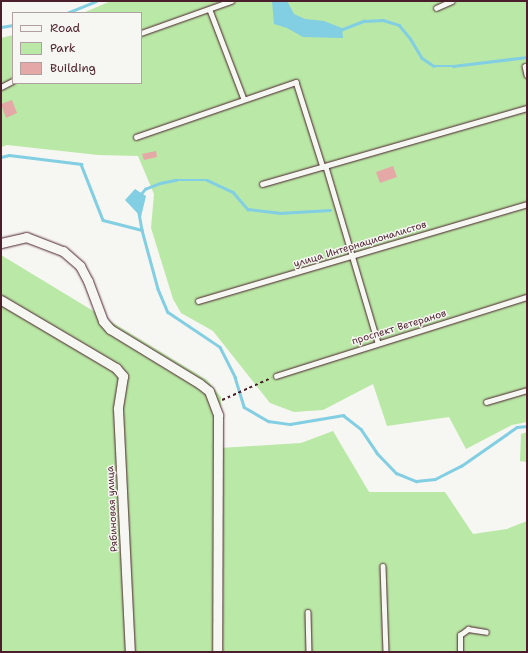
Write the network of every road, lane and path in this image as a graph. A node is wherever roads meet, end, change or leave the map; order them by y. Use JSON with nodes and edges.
{"nodes":[{"id":1,"x":231,"y":1,"type":"edge"},
{"id":2,"x":452,"y":1,"type":"edge"},
{"id":3,"x":436,"y":8,"type":"dead end"},
{"id":4,"x":210,"y":10,"type":"junction"},
{"id":5,"x":142,"y":33,"type":"edge"},
{"id":6,"x":525,"y":66,"type":"dead end"},
{"id":7,"x":527,"y":75,"type":"edge"},
{"id":8,"x":12,"y":82,"type":"edge"},
{"id":9,"x":1,"y":87,"type":"edge"},
{"id":10,"x":244,"y":99,"type":"junction"},
{"id":11,"x":527,"y":108,"type":"edge"},
{"id":12,"x":136,"y":137,"type":"dead end"},
{"id":13,"x":324,"y":167,"type":"junction"},
{"id":14,"x":262,"y":184,"type":"dead end"},
{"id":15,"x":527,"y":204,"type":"edge"},
{"id":16,"x":1,"y":243,"type":"edge"},
{"id":17,"x":352,"y":256,"type":"junction"},
{"id":18,"x":527,"y":297,"type":"edge"},
{"id":19,"x":1,"y":300,"type":"edge"},
{"id":20,"x":198,"y":302,"type":"dead end"},
{"id":21,"x":378,"y":342,"type":"junction"},
{"id":22,"x":276,"y":376,"type":"joint"},
{"id":23,"x":527,"y":390,"type":"edge"},
{"id":24,"x":486,"y":402,"type":"dead end"},
{"id":25,"x":215,"y":403,"type":"junction"},
{"id":26,"x":383,"y":566,"type":"dead end"},
{"id":27,"x":308,"y":612,"type":"dead end"},
{"id":28,"x":486,"y":632,"type":"dead end"},
{"id":29,"x":130,"y":652,"type":"edge"},
{"id":30,"x":217,"y":652,"type":"edge"},
{"id":31,"x":309,"y":652,"type":"edge"},
{"id":32,"x":386,"y":652,"type":"edge"},
{"id":33,"x":460,"y":652,"type":"edge"}],
"edges":[{"from":1,"to":4,"type":"lane"},
{"from":2,"to":3,"type":"lane"},
{"from":4,"to":5,"type":"lane"},
{"from":4,"to":10,"type":"lane"},
{"from":6,"to":7,"type":"lane"},
{"from":8,"to":9,"type":"lane"},
{"from":10,"to":12,"type":"lane"},
{"from":10,"to":13,"type":"lane"},
{"from":11,"to":13,"type":"lane"},
{"from":13,"to":14,"type":"lane"},
{"from":13,"to":17,"type":"lane"},
{"from":15,"to":17,"type":"lane","name":"улица Интернационалистов"},
{"from":16,"to":25,"type":"street"},
{"from":17,"to":20,"type":"lane","name":"улица Интернационалистов"},
{"from":17,"to":21,"type":"lane"},
{"from":18,"to":21,"type":"lane","name":"проспект Ветеранов"},
{"from":19,"to":29,"type":"street","name":"Рябиновая улица"},
{"from":21,"to":22,"type":"lane","name":"проспект Ветеранов"},
{"from":22,"to":25,"type":"path"},
{"from":23,"to":24,"type":"lane"},
{"from":25,"to":30,"type":"street"},
{"from":26,"to":32,"type":"lane"},
{"from":27,"to":31,"type":"lane"},
{"from":28,"to":33,"type":"lane"}]}
